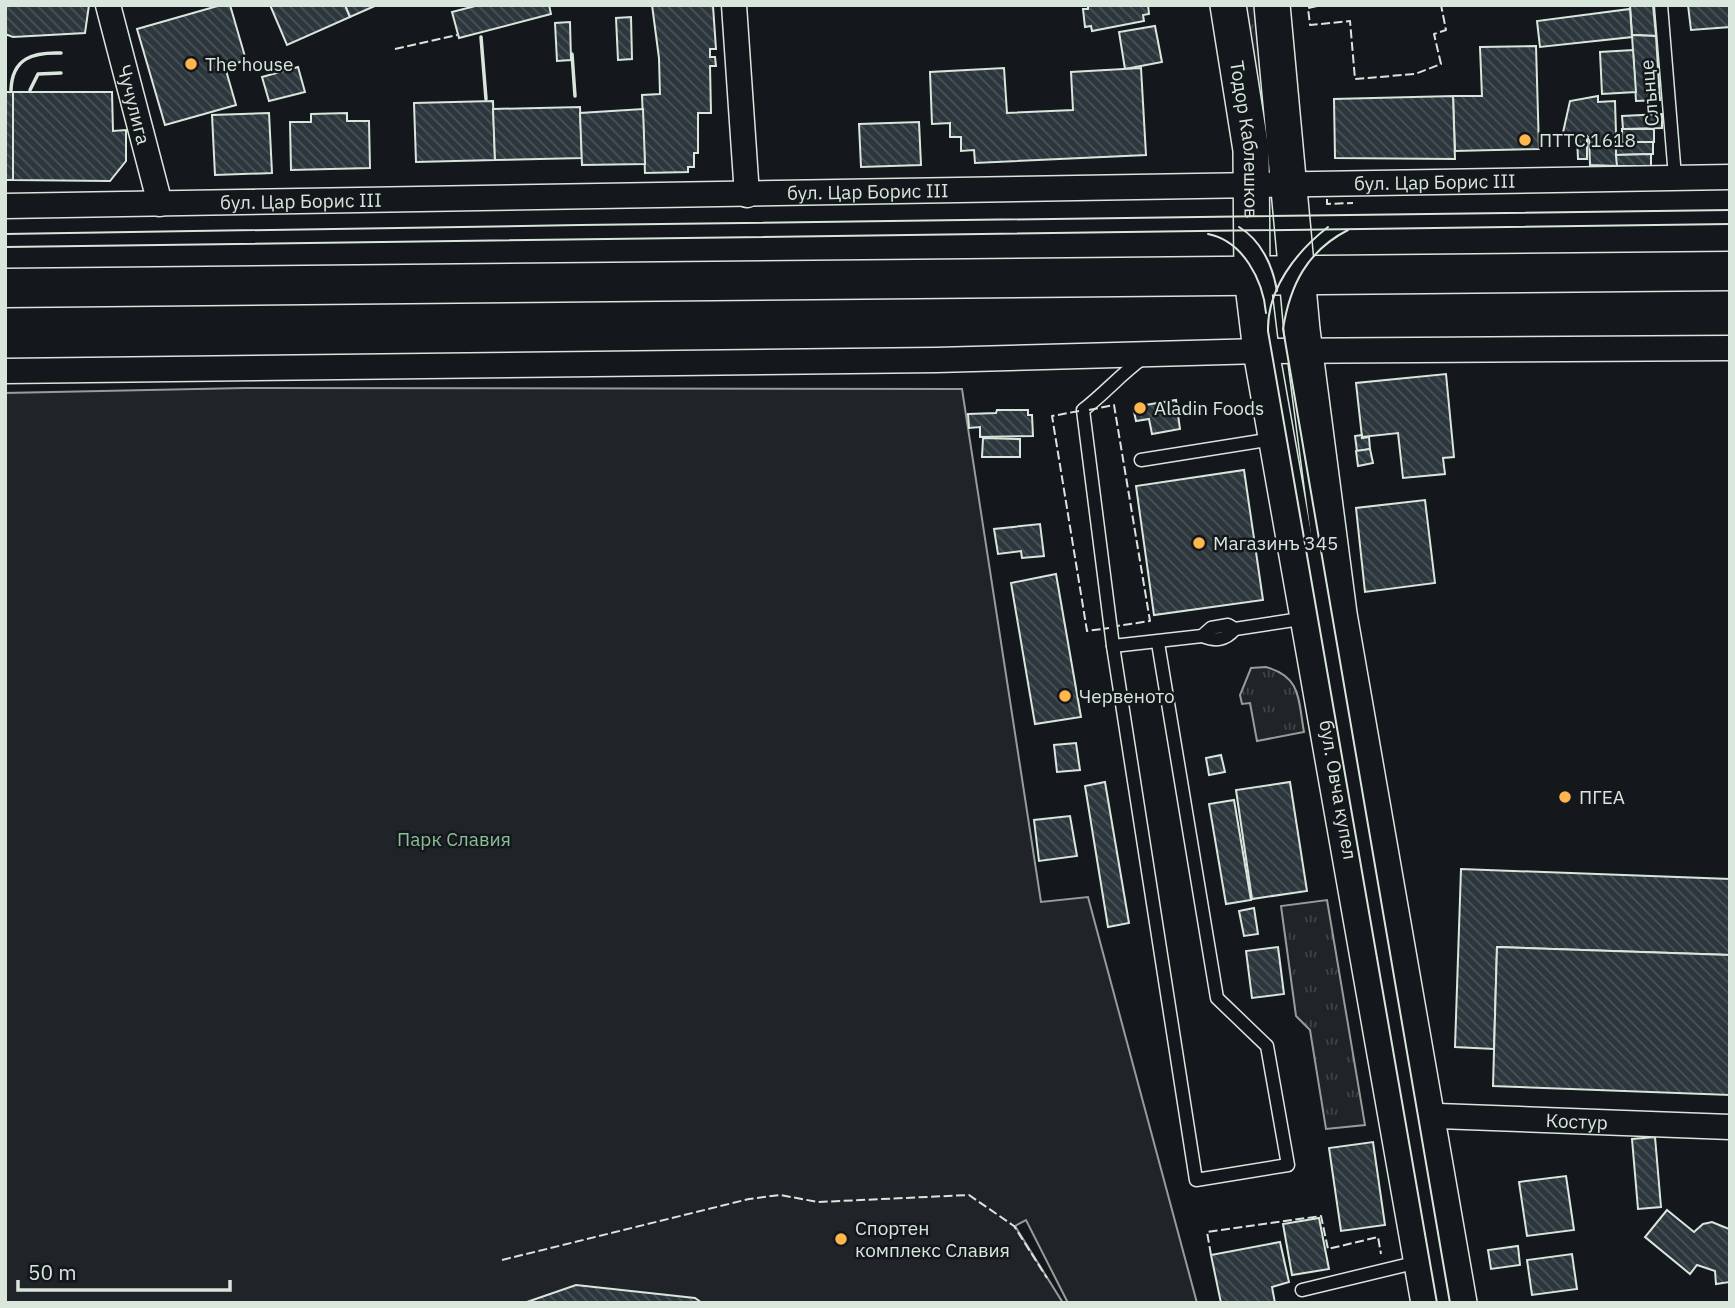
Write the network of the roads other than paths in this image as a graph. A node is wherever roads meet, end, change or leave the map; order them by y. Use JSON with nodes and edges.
{"nodes":[{"id":1,"x":108,"y":5,"type":"edge"},
{"id":2,"x":734,"y":5,"type":"edge"},
{"id":3,"x":1228,"y":5,"type":"edge"},
{"id":4,"x":1272,"y":5,"type":"edge"},
{"id":5,"x":1661,"y":5,"type":"edge"},
{"id":6,"x":1675,"y":177,"type":"junction"},
{"id":7,"x":1730,"y":177,"type":"edge"},
{"id":8,"x":1287,"y":184,"type":"junction"},
{"id":9,"x":1252,"y":186,"type":"junction"},
{"id":10,"x":747,"y":195,"type":"junction"},
{"id":11,"x":160,"y":204,"type":"junction"},
{"id":12,"x":5,"y":206,"type":"edge"},
{"id":13,"x":1730,"y":271,"type":"edge"},
{"id":14,"x":1252,"y":277,"type":"junction"},
{"id":15,"x":1296,"y":277,"type":"junction"},
{"id":16,"x":5,"y":288,"type":"edge"},
{"id":17,"x":1730,"y":348,"type":"edge"},
{"id":18,"x":1261,"y":351,"type":"junction"},
{"id":19,"x":1304,"y":351,"type":"junction"},
{"id":20,"x":1149,"y":354,"type":"junction"},
{"id":21,"x":5,"y":371,"type":"edge"},
{"id":22,"x":1277,"y":438,"type":"junction"},
{"id":23,"x":1141,"y":460,"type":"dead end"},
{"id":24,"x":1324,"y":616,"type":"junction"},
{"id":25,"x":1158,"y":643,"type":"junction"},
{"id":26,"x":1114,"y":646,"type":"junction"},
{"id":27,"x":1411,"y":1115,"type":"junction"},
{"id":28,"x":1730,"y":1126,"type":"edge"},
{"id":29,"x":1422,"y":1261,"type":"junction"},
{"id":30,"x":1302,"y":1290,"type":"dead end"},
{"id":31,"x":1429,"y":1303,"type":"edge"},
{"id":32,"x":1459,"y":1303,"type":"edge"}],
"edges":[{"from":1,"to":11,"type":"street","name":"Чучулига"},
{"from":2,"to":10,"type":"street"},
{"from":3,"to":9,"type":"main road","name":"Тодор Каблешков"},
{"from":4,"to":8,"type":"main road","name":"Тодор Каблешков"},
{"from":5,"to":6,"type":"lane","name":"Слънце"},
{"from":6,"to":7,"type":"street","name":"бул. Цар Борис III"},
{"from":6,"to":8,"type":"street","name":"бул. Цар Борис III"},
{"from":8,"to":9,"type":"street","name":"бул. Цар Борис III"},
{"from":8,"to":15,"type":"main road","name":"Тодор Каблешков"},
{"from":9,"to":10,"type":"street","name":"бул. Цар Борис III"},
{"from":9,"to":14,"type":"main road","name":"Тодор Каблешков"},
{"from":10,"to":11,"type":"street","name":"бул. Цар Борис III"},
{"from":11,"to":12,"type":"street","name":"бул. Цар Борис III"},
{"from":13,"to":15,"type":"main road"},
{"from":14,"to":15,"type":"main road"},
{"from":14,"to":16,"type":"main road"},
{"from":14,"to":18,"type":"main road","name":"бул. Овча купел"},
{"from":15,"to":19,"type":"main road","name":"бул. Овча купел"},
{"from":17,"to":19,"type":"street"},
{"from":18,"to":19,"type":"street"},
{"from":18,"to":20,"type":"street"},
{"from":18,"to":22,"type":"main road","name":"бул. Овча купел"},
{"from":19,"to":24,"type":"main road","name":"бул. Овча купел"},
{"from":20,"to":21,"type":"street"},
{"from":20,"to":26,"type":"lane"},
{"from":22,"to":23,"type":"lane"},
{"from":22,"to":24,"type":"main road","name":"бул. Овча купел"},
{"from":24,"to":25,"type":"lane"},
{"from":24,"to":27,"type":"main road","name":"бул. Овча купел"},
{"from":25,"to":26,"type":"lane"},
{"from":25,"to":26,"type":"lane"},
{"from":27,"to":28,"type":"street","name":"Костур"},
{"from":27,"to":29,"type":"main road","name":"бул. Овча купел"},
{"from":27,"to":32,"type":"main road","name":"бул. Овча купел"},
{"from":29,"to":30,"type":"lane"},
{"from":29,"to":31,"type":"main road","name":"бул. Овча купел"}]}
